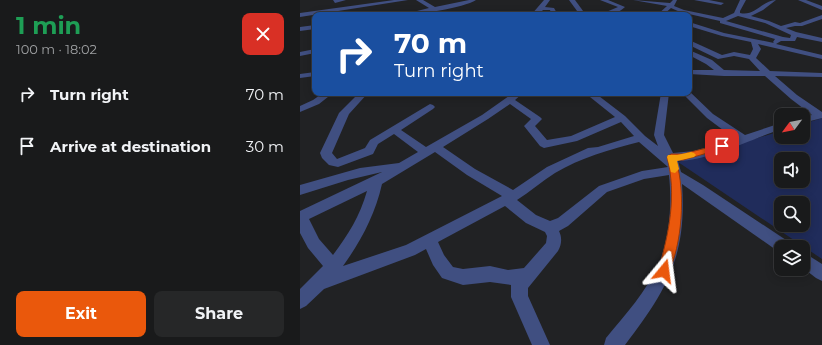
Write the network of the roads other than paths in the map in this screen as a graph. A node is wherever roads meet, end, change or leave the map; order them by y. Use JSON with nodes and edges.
{"nodes":[{"id":1,"x":343,"y":0,"type":"edge"},
{"id":2,"x":402,"y":0,"type":"edge"},
{"id":3,"x":419,"y":0,"type":"edge"},
{"id":4,"x":473,"y":0,"type":"edge"},
{"id":5,"x":547,"y":0,"type":"edge"},
{"id":6,"x":572,"y":0,"type":"edge"},
{"id":7,"x":603,"y":0,"type":"edge"},
{"id":8,"x":636,"y":0,"type":"edge"},
{"id":9,"x":676,"y":0,"type":"edge"},
{"id":10,"x":697,"y":0,"type":"edge"},
{"id":11,"x":773,"y":0,"type":"edge"},
{"id":12,"x":801,"y":0,"type":"edge"},
{"id":13,"x":335,"y":1,"type":"edge"},
{"id":14,"x":735,"y":1,"type":"edge"},
{"id":15,"x":743,"y":1,"type":"edge"},
{"id":16,"x":722,"y":4,"type":"edge"},
{"id":17,"x":671,"y":5,"type":"junction"},
{"id":18,"x":542,"y":8,"type":"junction"},
{"id":19,"x":822,"y":8,"type":"edge"},
{"id":20,"x":435,"y":9,"type":"junction"},
{"id":21,"x":325,"y":12,"type":"joint"},
{"id":22,"x":420,"y":12,"type":"edge"},
{"id":23,"x":442,"y":12,"type":"edge"},
{"id":24,"x":537,"y":12,"type":"edge"},
{"id":25,"x":554,"y":12,"type":"edge"},
{"id":26,"x":581,"y":12,"type":"edge"},
{"id":27,"x":613,"y":12,"type":"edge"},
{"id":28,"x":663,"y":12,"type":"edge"},
{"id":29,"x":687,"y":12,"type":"edge"},
{"id":30,"x":692,"y":13,"type":"edge"},
{"id":31,"x":312,"y":14,"type":"edge"},
{"id":32,"x":736,"y":14,"type":"junction"},
{"id":33,"x":300,"y":15,"type":"edge"},
{"id":34,"x":746,"y":16,"type":"junction"},
{"id":35,"x":822,"y":17,"type":"edge"},
{"id":36,"x":724,"y":20,"type":"junction"},
{"id":37,"x":759,"y":20,"type":"junction"},
{"id":38,"x":692,"y":25,"type":"edge"},
{"id":39,"x":312,"y":27,"type":"edge"},
{"id":40,"x":781,"y":28,"type":"junction"},
{"id":41,"x":300,"y":29,"type":"edge"},
{"id":42,"x":750,"y":30,"type":"junction"},
{"id":43,"x":794,"y":34,"type":"junction"},
{"id":44,"x":692,"y":36,"type":"edge"},
{"id":45,"x":782,"y":39,"type":"junction"},
{"id":46,"x":822,"y":40,"type":"edge"},
{"id":47,"x":754,"y":41,"type":"junction"},
{"id":48,"x":692,"y":43,"type":"edge"},
{"id":49,"x":713,"y":45,"type":"dead end"},
{"id":50,"x":772,"y":45,"type":"junction"},
{"id":51,"x":822,"y":49,"type":"edge"},
{"id":52,"x":312,"y":52,"type":"edge"},
{"id":53,"x":300,"y":54,"type":"edge"},
{"id":54,"x":692,"y":54,"type":"edge"},
{"id":55,"x":818,"y":56,"type":"edge"},
{"id":56,"x":728,"y":58,"type":"junction"},
{"id":57,"x":752,"y":58,"type":"junction"},
{"id":58,"x":692,"y":72,"type":"edge"},
{"id":59,"x":312,"y":74,"type":"edge"},
{"id":60,"x":724,"y":74,"type":"junction"},
{"id":61,"x":748,"y":74,"type":"junction"},
{"id":62,"x":768,"y":74,"type":"junction"},
{"id":63,"x":822,"y":75,"type":"edge"},
{"id":64,"x":300,"y":76,"type":"edge"},
{"id":65,"x":325,"y":96,"type":"edge"},
{"id":66,"x":361,"y":96,"type":"edge"},
{"id":67,"x":515,"y":96,"type":"edge"},
{"id":68,"x":593,"y":96,"type":"edge"},
{"id":69,"x":665,"y":96,"type":"edge"},
{"id":70,"x":689,"y":96,"type":"edge"},
{"id":71,"x":430,"y":107,"type":"dead end"},
{"id":72,"x":300,"y":109,"type":"edge"},
{"id":73,"x":821,"y":115,"type":"edge"},
{"id":74,"x":622,"y":118,"type":"junction"},
{"id":75,"x":810,"y":118,"type":"edge"},
{"id":76,"x":774,"y":128,"type":"edge"},
{"id":77,"x":395,"y":130,"type":"junction"},
{"id":78,"x":641,"y":138,"type":"junction"},
{"id":79,"x":743,"y":139,"type":"junction"},
{"id":80,"x":430,"y":149,"type":"junction"},
{"id":81,"x":401,"y":167,"type":"junction"},
{"id":82,"x":674,"y":167,"type":"junction"},
{"id":83,"x":376,"y":182,"type":"junction"},
{"id":84,"x":300,"y":190,"type":"edge"},
{"id":85,"x":510,"y":198,"type":"junction"},
{"id":86,"x":301,"y":217,"type":"edge"},
{"id":87,"x":550,"y":228,"type":"junction"},
{"id":88,"x":430,"y":240,"type":"junction"},
{"id":89,"x":774,"y":240,"type":"edge"},
{"id":90,"x":810,"y":265,"type":"edge"},
{"id":91,"x":333,"y":266,"type":"junction"},
{"id":92,"x":822,"y":273,"type":"edge"},
{"id":93,"x":528,"y":274,"type":"junction"},
{"id":94,"x":320,"y":282,"type":"junction"},
{"id":95,"x":300,"y":300,"type":"edge"},
{"id":96,"x":541,"y":345,"type":"edge"},
{"id":97,"x":613,"y":345,"type":"edge"}],
"edges":[{"from":1,"to":13,"type":"street"},
{"from":2,"to":21,"type":"street"},
{"from":3,"to":20,"type":"street"},
{"from":4,"to":20,"type":"street"},
{"from":5,"to":18,"type":"street"},
{"from":6,"to":26,"type":"street"},
{"from":7,"to":27,"type":"street"},
{"from":8,"to":17,"type":"street"},
{"from":9,"to":17,"type":"street"},
{"from":10,"to":16,"type":"street"},
{"from":11,"to":34,"type":"street"},
{"from":12,"to":19,"type":"street"},
{"from":13,"to":21,"type":"street"},
{"from":14,"to":15,"type":"street"},
{"from":15,"to":32,"type":"street"},
{"from":17,"to":28,"type":"street"},
{"from":17,"to":29,"type":"street"},
{"from":18,"to":24,"type":"street"},
{"from":18,"to":25,"type":"street"},
{"from":20,"to":22,"type":"street"},
{"from":20,"to":23,"type":"street"},
{"from":30,"to":36,"type":"street"},
{"from":31,"to":33,"type":"street"},
{"from":32,"to":34,"type":"street"},
{"from":32,"to":36,"type":"street"},
{"from":34,"to":37,"type":"street"},
{"from":35,"to":40,"type":"street"},
{"from":36,"to":42,"type":"street"},
{"from":37,"to":40,"type":"street"},
{"from":37,"to":42,"type":"street"},
{"from":38,"to":47,"type":"street"},
{"from":39,"to":41,"type":"street"},
{"from":40,"to":43,"type":"street"},
{"from":42,"to":45,"type":"street"},
{"from":43,"to":45,"type":"street"},
{"from":43,"to":46,"type":"street"},
{"from":44,"to":49,"type":"street"},
{"from":45,"to":50,"type":"street"},
{"from":47,"to":50,"type":"street"},
{"from":47,"to":57,"type":"street"},
{"from":48,"to":56,"type":"street"},
{"from":50,"to":55,"type":"street"},
{"from":51,"to":55,"type":"street"},
{"from":52,"to":53,"type":"street"},
{"from":54,"to":60,"type":"street"},
{"from":56,"to":57,"type":"street"},
{"from":56,"to":61,"type":"street"},
{"from":57,"to":62,"type":"street"},
{"from":58,"to":60,"type":"street"},
{"from":59,"to":64,"type":"street"},
{"from":60,"to":61,"type":"street"},
{"from":61,"to":62,"type":"street"},
{"from":62,"to":63,"type":"street"},
{"from":62,"to":73,"type":"street"},
{"from":65,"to":72,"type":"street"},
{"from":66,"to":77,"type":"street"},
{"from":67,"to":74,"type":"street"},
{"from":67,"to":80,"type":"street"},
{"from":68,"to":74,"type":"street"},
{"from":69,"to":82,"type":"street"},
{"from":70,"to":79,"type":"street"},
{"from":71,"to":77,"type":"street"},
{"from":73,"to":75,"type":"street"},
{"from":74,"to":78,"type":"street"},
{"from":76,"to":79,"type":"street"},
{"from":77,"to":80,"type":"street"},
{"from":78,"to":82,"type":"street"},
{"from":78,"to":85,"type":"street"},
{"from":79,"to":82,"type":"street"},
{"from":80,"to":81,"type":"street"},
{"from":80,"to":85,"type":"street"},
{"from":81,"to":83,"type":"street"},
{"from":81,"to":84,"type":"street"},
{"from":82,"to":87,"type":"street"},
{"from":82,"to":89,"type":"street"},
{"from":82,"to":97,"type":"street"},
{"from":83,"to":86,"type":"street"},
{"from":83,"to":91,"type":"street"},
{"from":85,"to":87,"type":"street"},
{"from":85,"to":88,"type":"street"},
{"from":86,"to":91,"type":"street"},
{"from":87,"to":93,"type":"street"},
{"from":88,"to":93,"type":"street"},
{"from":88,"to":94,"type":"street"},
{"from":90,"to":92,"type":"street"},
{"from":91,"to":94,"type":"street"},
{"from":93,"to":96,"type":"street"},
{"from":94,"to":95,"type":"street"}]}
